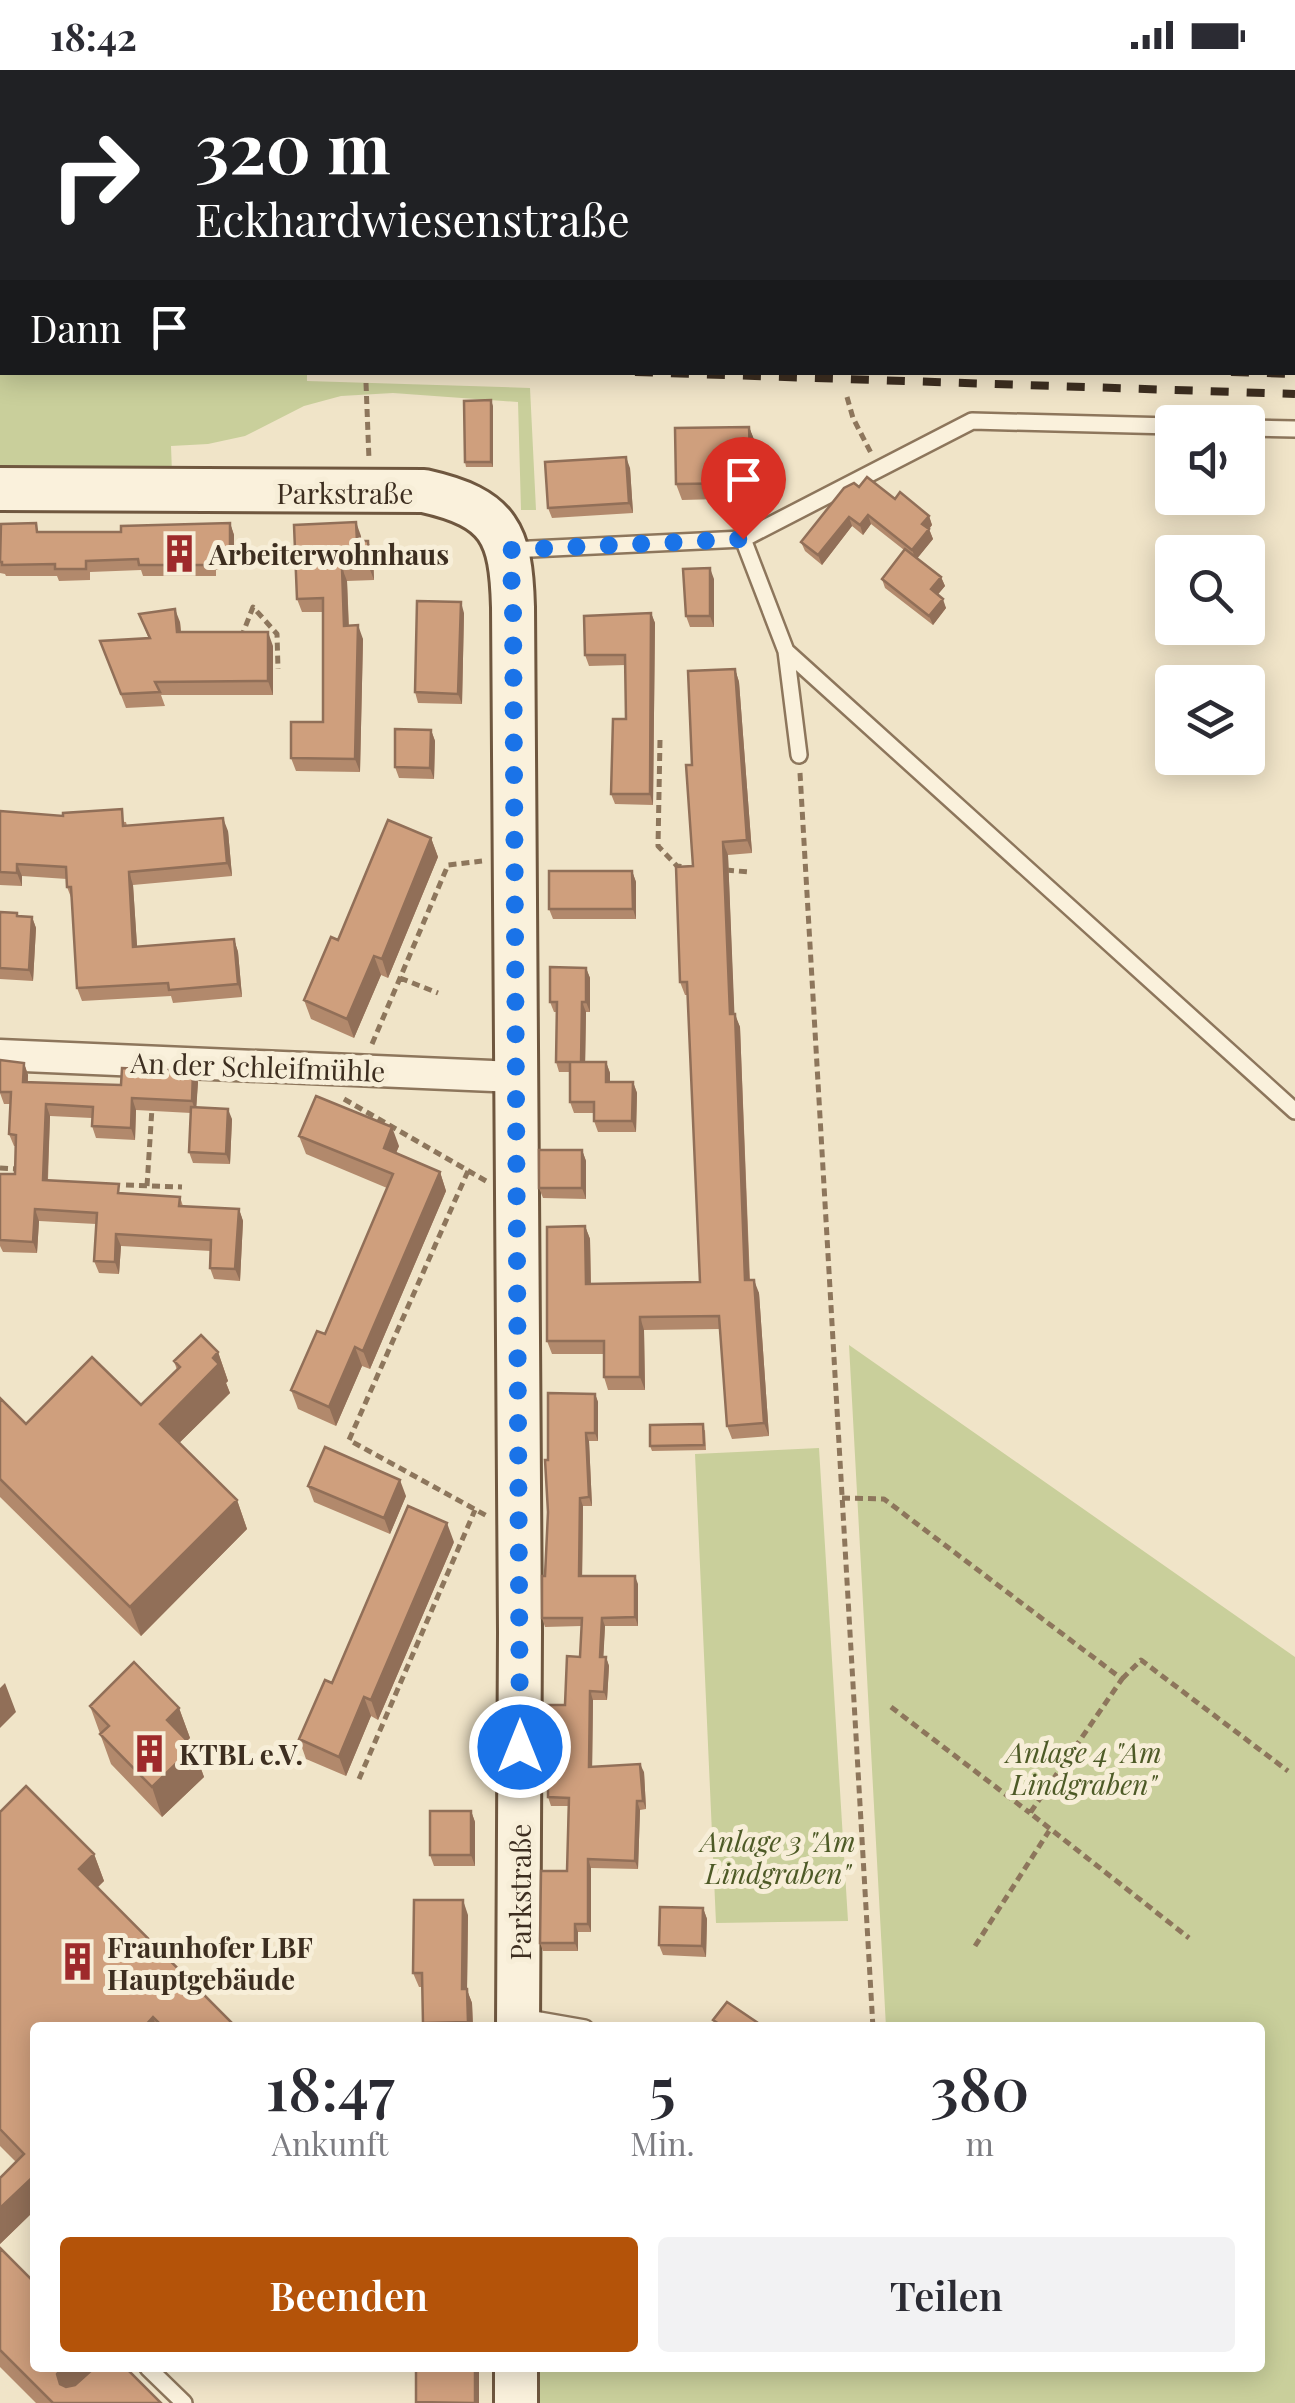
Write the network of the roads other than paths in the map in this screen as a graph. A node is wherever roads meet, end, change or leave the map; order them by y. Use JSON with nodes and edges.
{"nodes":[{"id":1,"x":1155,"y":426,"type":"edge"},
{"id":2,"x":1265,"y":428,"type":"edge"},
{"id":3,"x":1295,"y":429,"type":"edge"},
{"id":4,"x":0,"y":490,"type":"edge"},
{"id":5,"x":743,"y":539,"type":"junction"},
{"id":6,"x":510,"y":550,"type":"junction"},
{"id":7,"x":786,"y":651,"type":"junction"},
{"id":8,"x":799,"y":755,"type":"road end"},
{"id":9,"x":0,"y":1055,"type":"edge"},
{"id":10,"x":516,"y":1077,"type":"junction"},
{"id":11,"x":1295,"y":1112,"type":"edge"},
{"id":12,"x":518,"y":2022,"type":"edge"},
{"id":13,"x":152,"y":2372,"type":"edge"},
{"id":14,"x":516,"y":2372,"type":"edge"},
{"id":15,"x":184,"y":2403,"type":"edge"},
{"id":16,"x":516,"y":2403,"type":"edge"}],
"edges":[{"from":1,"to":5,"type":"lane"},
{"from":2,"to":3,"type":"lane"},
{"from":4,"to":6,"type":"street","name":"Parkstraße"},
{"from":5,"to":6,"type":"lane"},
{"from":5,"to":7,"type":"lane"},
{"from":6,"to":10,"type":"street","name":"Parkstraße"},
{"from":7,"to":8,"type":"lane"},
{"from":7,"to":11,"type":"lane"},
{"from":9,"to":10,"type":"street","name":"An der Schleifmühle"},
{"from":10,"to":12,"type":"street","name":"Parkstraße"},
{"from":13,"to":15,"type":"lane"},
{"from":14,"to":16,"type":"street"}]}
